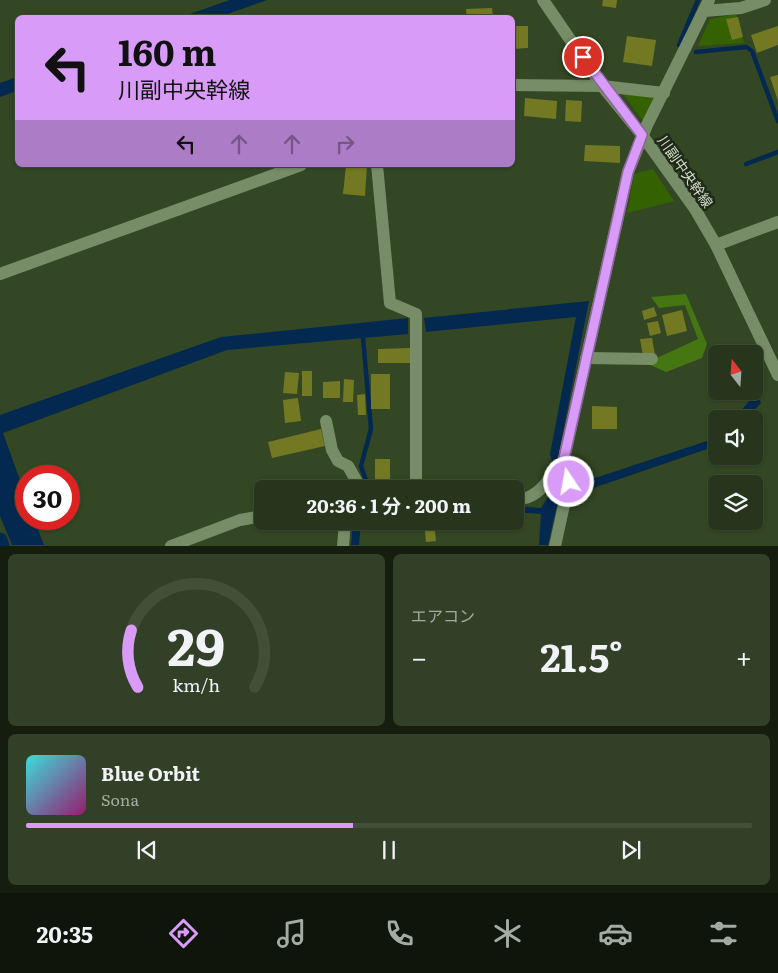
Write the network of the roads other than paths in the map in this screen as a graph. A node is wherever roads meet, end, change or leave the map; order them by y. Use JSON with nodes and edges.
{"nodes":[{"id":1,"x":543,"y":0,"type":"edge"},
{"id":2,"x":765,"y":0,"type":"edge"},
{"id":3,"x":706,"y":6,"type":"edge"},
{"id":4,"x":515,"y":85,"type":"edge"},
{"id":5,"x":602,"y":86,"type":"junction"},
{"id":6,"x":664,"y":93,"type":"junction"},
{"id":7,"x":642,"y":135,"type":"junction"},
{"id":8,"x":295,"y":167,"type":"edge"},
{"id":9,"x":377,"y":167,"type":"edge"},
{"id":10,"x":778,"y":222,"type":"edge"},
{"id":11,"x":716,"y":245,"type":"junction"},
{"id":12,"x":0,"y":274,"type":"edge"},
{"id":13,"x":586,"y":358,"type":"junction"},
{"id":14,"x":652,"y":359,"type":"dead end"},
{"id":15,"x":778,"y":375,"type":"edge"},
{"id":16,"x":326,"y":421,"type":"dead end"},
{"id":17,"x":563,"y":463,"type":"junction"},
{"id":18,"x":356,"y":480,"type":"edge"},
{"id":19,"x":416,"y":480,"type":"edge"},
{"id":20,"x":524,"y":499,"type":"edge"},
{"id":21,"x":254,"y":517,"type":"edge"},
{"id":22,"x":345,"y":530,"type":"edge"},
{"id":23,"x":171,"y":546,"type":"edge"},
{"id":24,"x":344,"y":546,"type":"edge"},
{"id":25,"x":555,"y":546,"type":"edge"}],
"edges":[{"from":1,"to":5,"type":"street","name":"川副中央幹線"},
{"from":2,"to":3,"type":"street"},
{"from":3,"to":6,"type":"street"},
{"from":4,"to":5,"type":"street"},
{"from":5,"to":6,"type":"street"},
{"from":5,"to":7,"type":"street","name":"川副中央幹線"},
{"from":6,"to":7,"type":"street"},
{"from":7,"to":11,"type":"street","name":"川副中央幹線"},
{"from":7,"to":13,"type":"street"},
{"from":8,"to":12,"type":"street"},
{"from":9,"to":19,"type":"street"},
{"from":10,"to":11,"type":"street"},
{"from":11,"to":15,"type":"street","name":"川副中央幹線"},
{"from":13,"to":14,"type":"street"},
{"from":13,"to":17,"type":"street"},
{"from":16,"to":18,"type":"street"},
{"from":17,"to":20,"type":"street"},
{"from":17,"to":25,"type":"street"},
{"from":21,"to":23,"type":"street"},
{"from":22,"to":24,"type":"street"}]}
